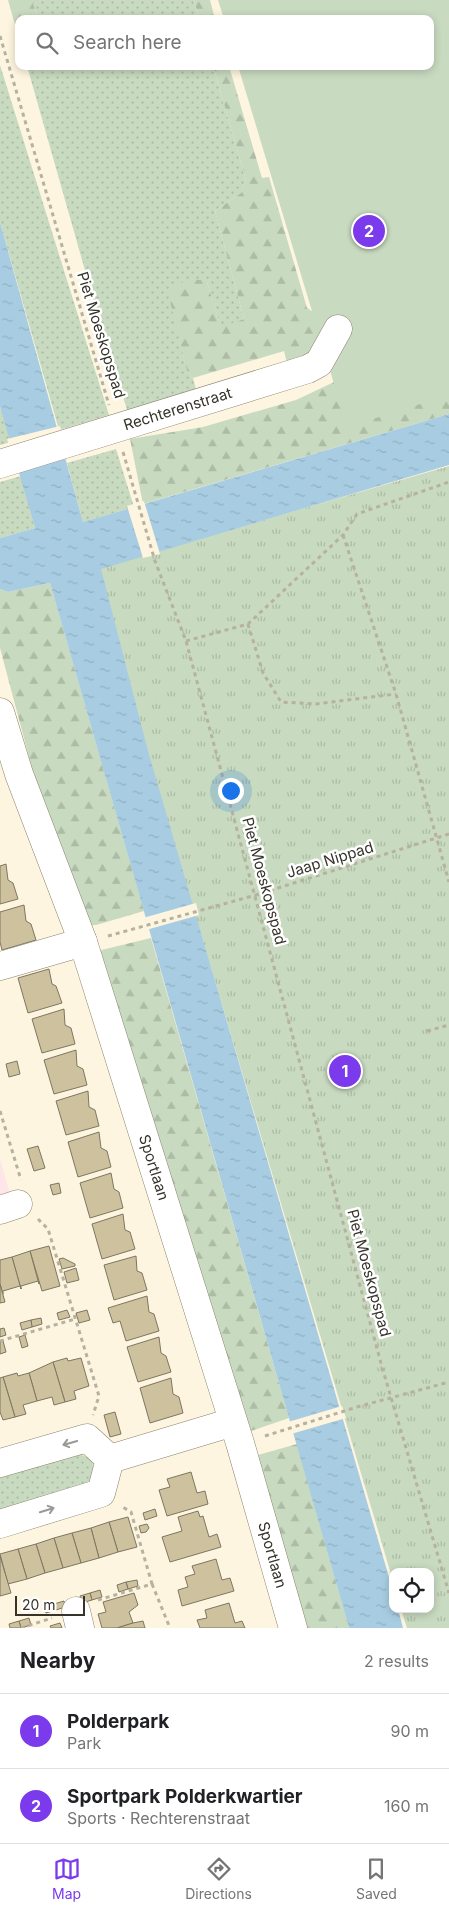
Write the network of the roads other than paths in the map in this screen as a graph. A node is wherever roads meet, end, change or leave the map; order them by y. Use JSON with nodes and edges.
{"nodes":[{"id":1,"x":338,"y":329,"type":"dead end"},
{"id":2,"x":0,"y":464,"type":"edge"},
{"id":3,"x":0,"y":712,"type":"edge"},
{"id":4,"x":4,"y":740,"type":"edge"},
{"id":5,"x":83,"y":942,"type":"junction"},
{"id":6,"x":0,"y":966,"type":"edge"},
{"id":7,"x":234,"y":1422,"type":"junction"},
{"id":8,"x":110,"y":1459,"type":"junction"},
{"id":9,"x":0,"y":1463,"type":"edge"},
{"id":10,"x":0,"y":1524,"type":"edge"},
{"id":11,"x":293,"y":1628,"type":"edge"}],
"edges":[{"from":1,"to":2,"type":"street","name":"Rechterenstraat"},
{"from":3,"to":4,"type":"street","name":"Sportlaan"},
{"from":4,"to":5,"type":"street","name":"Sportlaan"},
{"from":5,"to":6,"type":"street"},
{"from":5,"to":7,"type":"street","name":"Sportlaan"},
{"from":7,"to":8,"type":"street"},
{"from":7,"to":11,"type":"street","name":"Sportlaan"},
{"from":8,"to":9,"type":"street","one_way":true},
{"from":10,"to":8,"type":"street","one_way":true}]}
